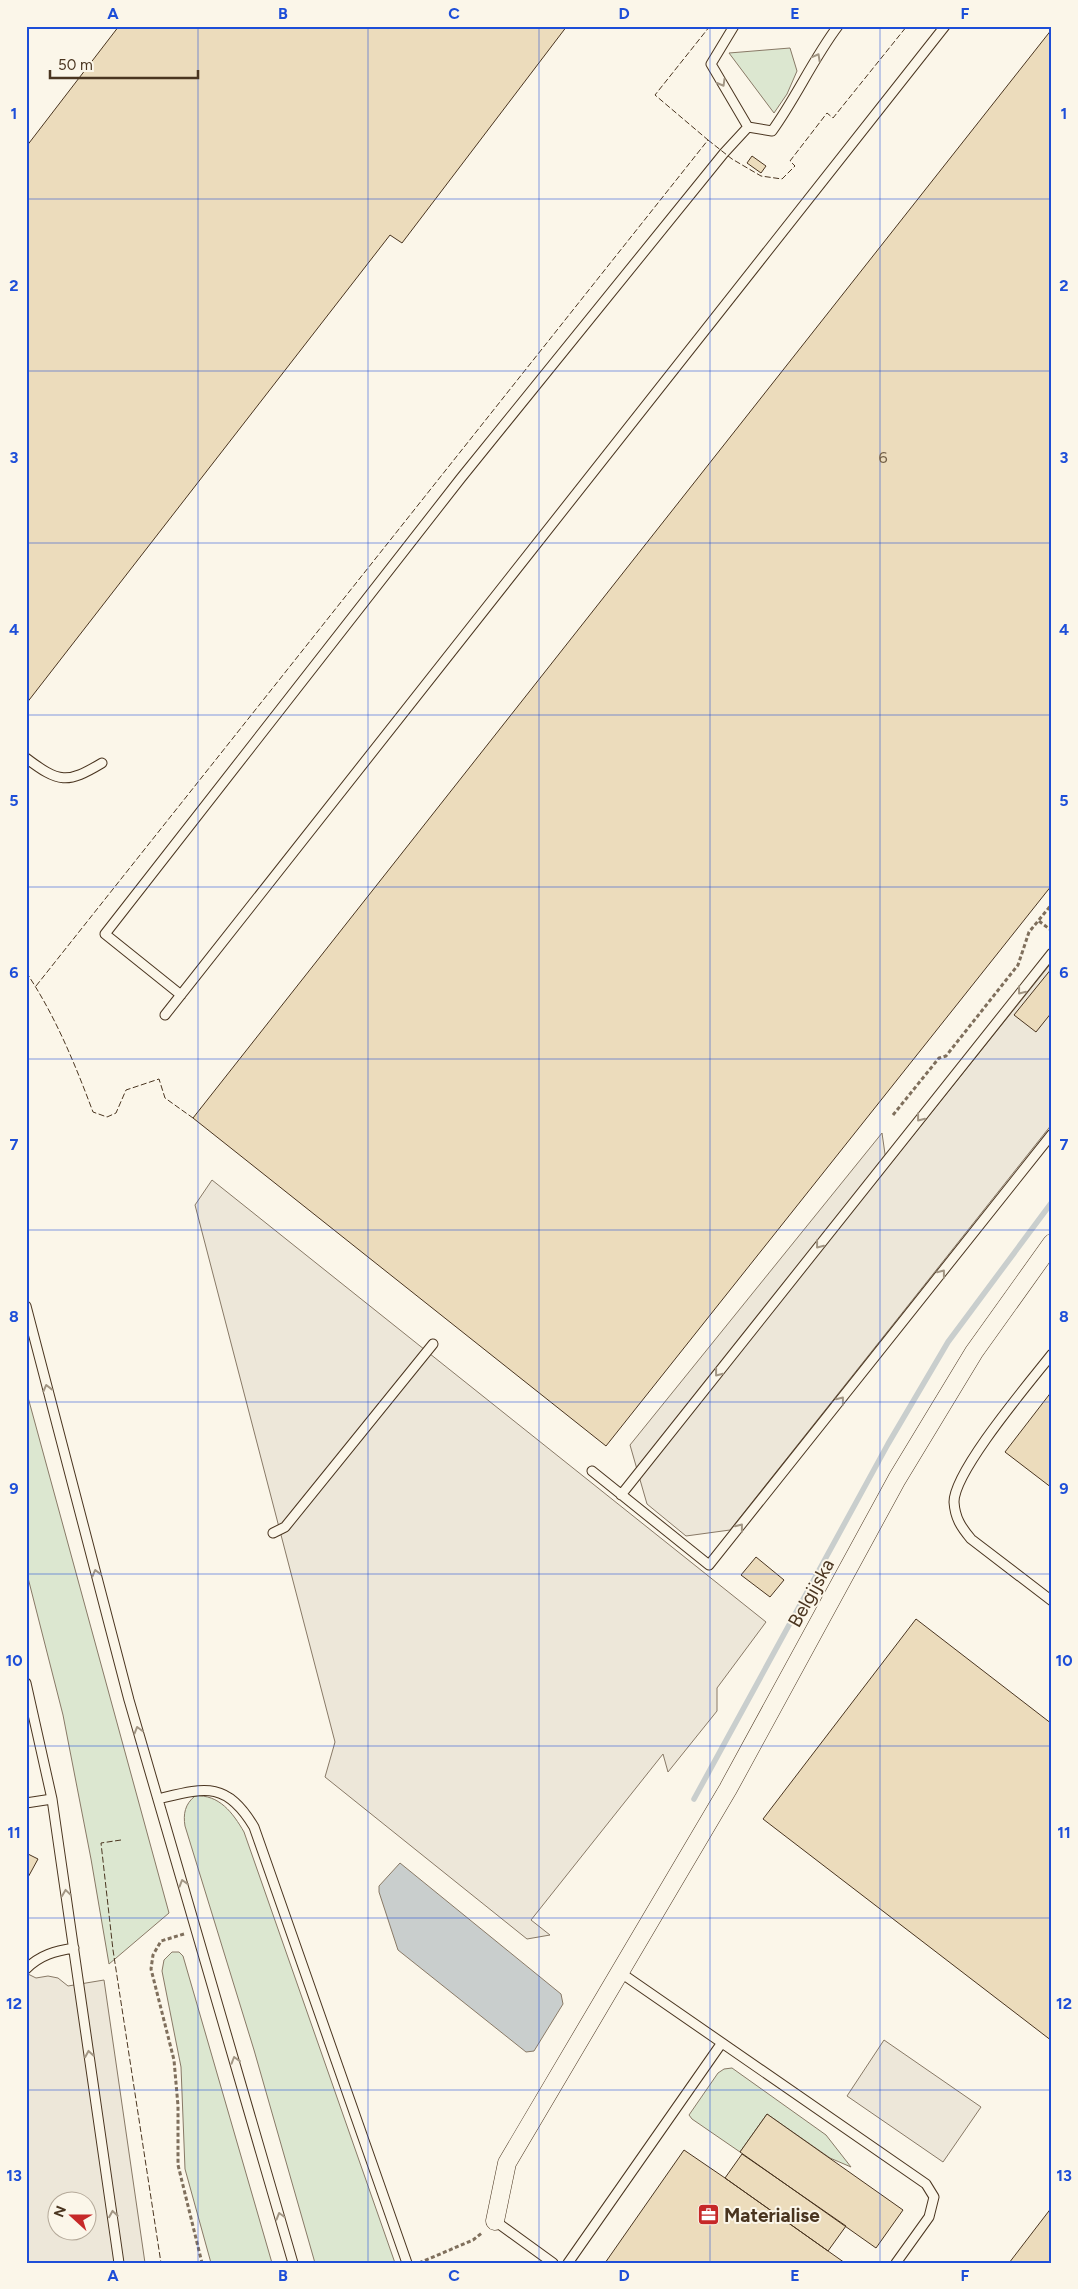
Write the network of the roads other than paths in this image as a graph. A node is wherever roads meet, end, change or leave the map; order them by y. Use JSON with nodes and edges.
{"nodes":[{"id":1,"x":734,"y":26,"type":"edge"},
{"id":2,"x":838,"y":26,"type":"edge"},
{"id":3,"x":945,"y":28,"type":"edge"},
{"id":4,"x":748,"y":127,"type":"junction"},
{"id":5,"x":26,"y":758,"type":"edge"},
{"id":6,"x":102,"y":764,"type":"dead end"},
{"id":7,"x":1052,"y":953,"type":"edge"},
{"id":8,"x":181,"y":995,"type":"junction"},
{"id":9,"x":165,"y":1015,"type":"dead end"},
{"id":10,"x":1052,"y":1134,"type":"edge"},
{"id":11,"x":1052,"y":1243,"type":"edge"},
{"id":12,"x":26,"y":1306,"type":"edge"},
{"id":13,"x":433,"y":1344,"type":"dead end"},
{"id":14,"x":1052,"y":1354,"type":"edge"},
{"id":15,"x":592,"y":1471,"type":"dead end"},
{"id":16,"x":621,"y":1495,"type":"junction"},
{"id":17,"x":272,"y":1533,"type":"dead end"},
{"id":18,"x":1052,"y":1601,"type":"edge"},
{"id":19,"x":26,"y":1683,"type":"edge"},
{"id":20,"x":52,"y":1799,"type":"junction"},
{"id":21,"x":158,"y":1799,"type":"junction"},
{"id":22,"x":26,"y":1803,"type":"edge"},
{"id":23,"x":74,"y":1948,"type":"junction"},
{"id":24,"x":26,"y":1969,"type":"edge"},
{"id":25,"x":621,"y":1973,"type":"junction"},
{"id":26,"x":721,"y":2044,"type":"junction"},
{"id":27,"x":495,"y":2221,"type":"joint"},
{"id":28,"x":119,"y":2263,"type":"edge"},
{"id":29,"x":293,"y":2263,"type":"edge"},
{"id":30,"x":407,"y":2263,"type":"edge"},
{"id":31,"x":553,"y":2263,"type":"edge"},
{"id":32,"x":568,"y":2263,"type":"edge"},
{"id":33,"x":896,"y":2263,"type":"edge"}],
"edges":[{"from":1,"to":4,"type":"lane","one_way":true},
{"from":4,"to":2,"type":"lane","one_way":true},
{"from":3,"to":8,"type":"lane"},
{"from":4,"to":8,"type":"lane"},
{"from":5,"to":6,"type":"lane"},
{"from":7,"to":16,"type":"lane","one_way":true},
{"from":8,"to":9,"type":"lane"},
{"from":16,"to":10,"type":"lane","one_way":true},
{"from":11,"to":25,"type":"street","name":"Belgijska"},
{"from":21,"to":12,"type":"lane","one_way":true},
{"from":13,"to":17,"type":"lane"},
{"from":14,"to":18,"type":"lane"},
{"from":15,"to":16,"type":"lane"},
{"from":19,"to":20,"type":"lane"},
{"from":20,"to":22,"type":"lane"},
{"from":23,"to":20,"type":"lane","one_way":true},
{"from":29,"to":21,"type":"lane","one_way":true},
{"from":21,"to":30,"type":"lane"},
{"from":23,"to":24,"type":"lane"},
{"from":28,"to":23,"type":"lane","one_way":true},
{"from":25,"to":26,"type":"lane"},
{"from":25,"to":27,"type":"street","name":"Belgijska"},
{"from":26,"to":32,"type":"lane"},
{"from":26,"to":33,"type":"lane"},
{"from":27,"to":31,"type":"lane"}]}
